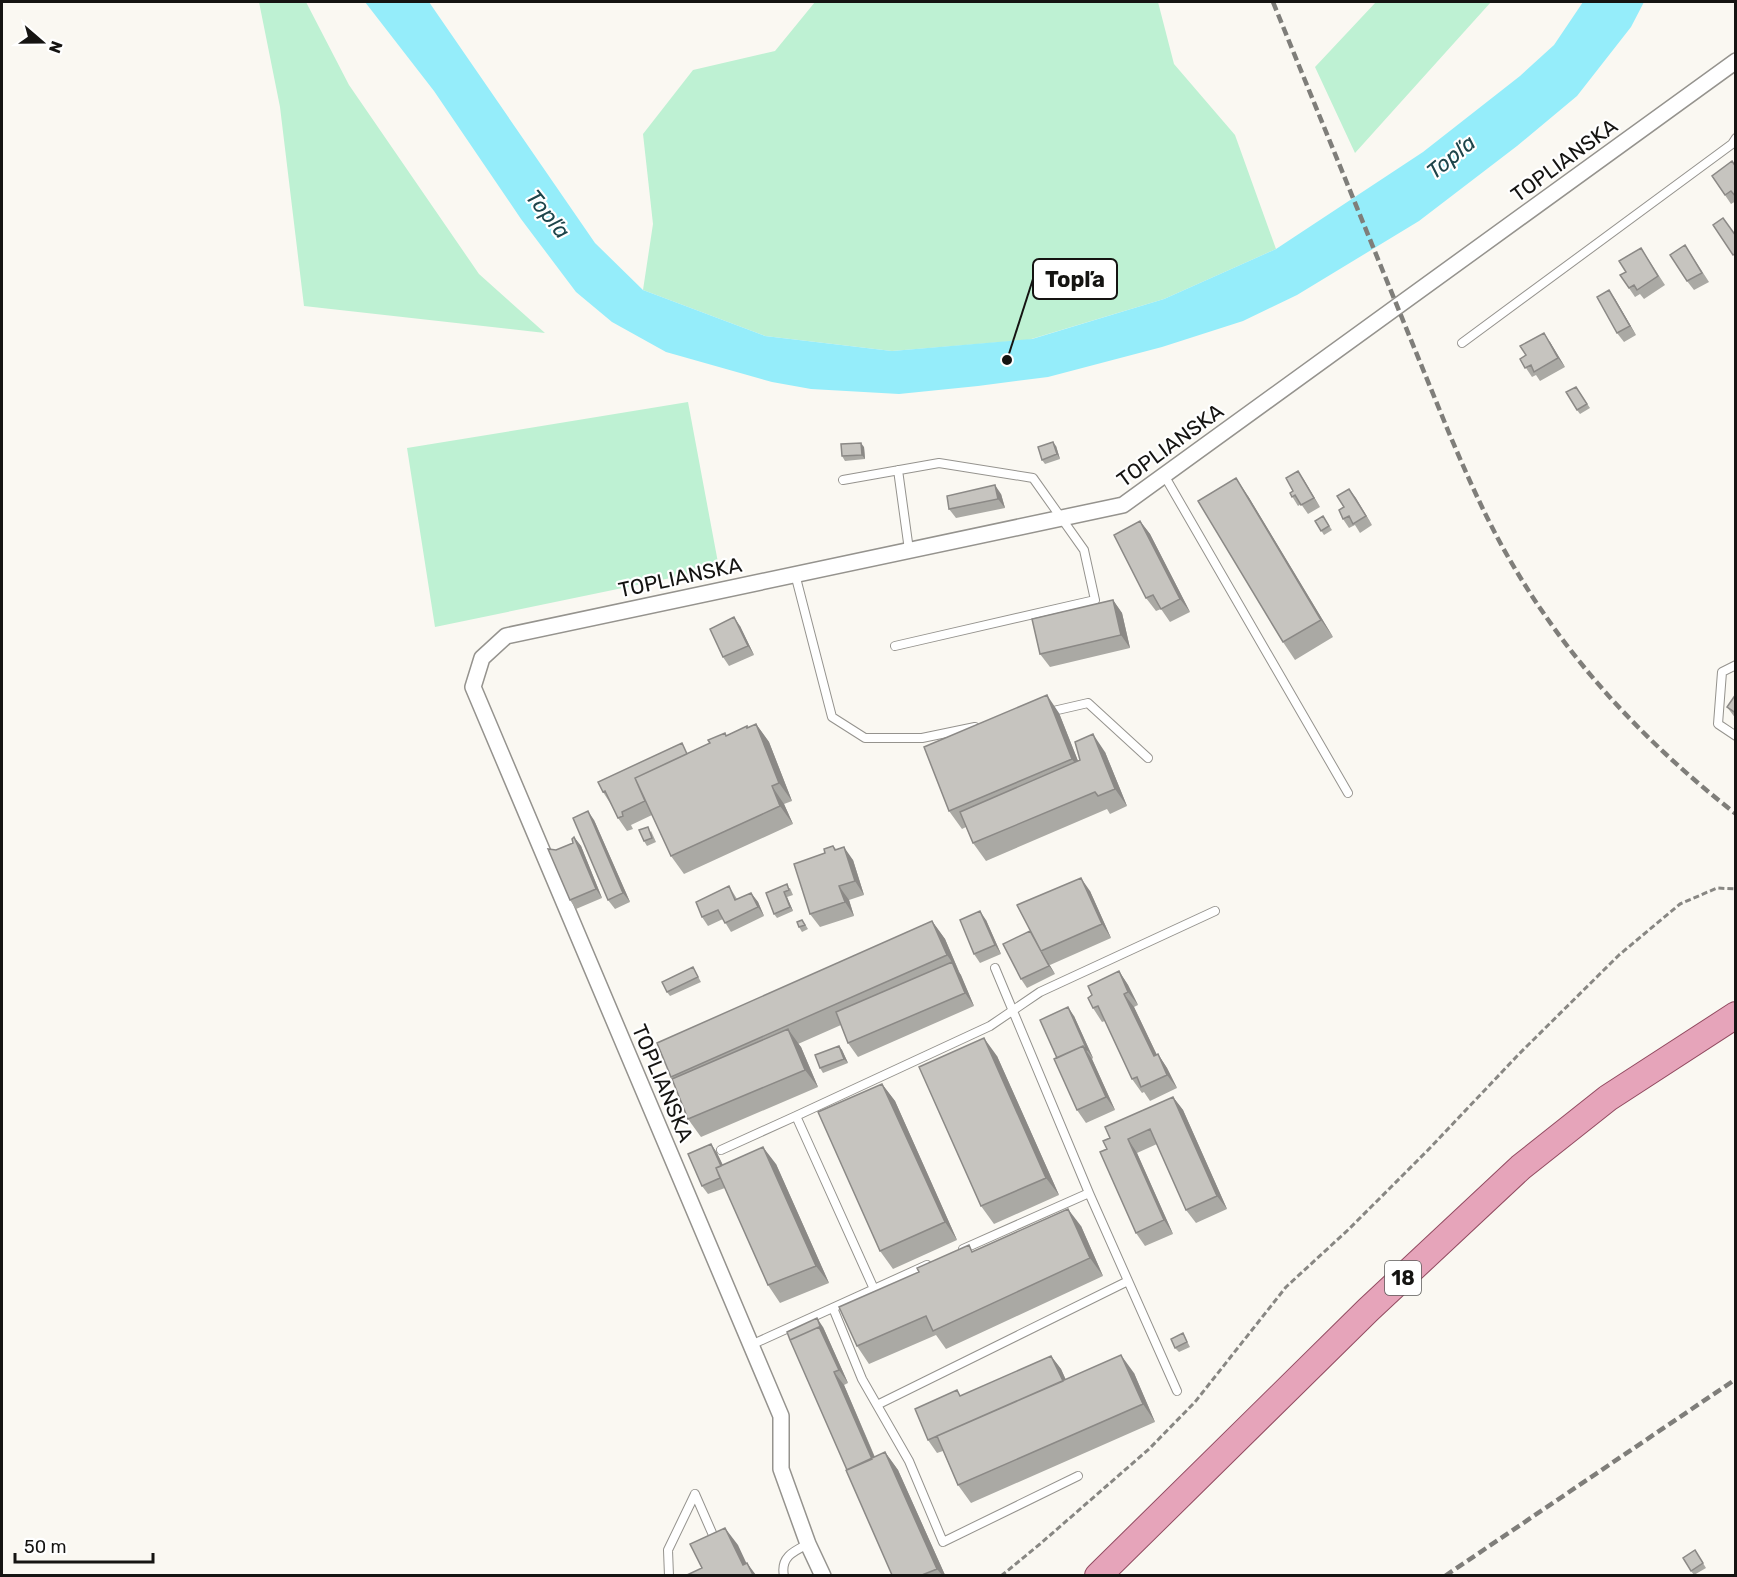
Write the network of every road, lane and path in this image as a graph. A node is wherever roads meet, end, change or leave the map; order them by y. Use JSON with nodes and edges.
{"nodes":[{"id":1,"x":1736,"y":61,"type":"edge"},
{"id":2,"x":1736,"y":138,"type":"edge"},
{"id":3,"x":1462,"y":343,"type":"dead end"},
{"id":4,"x":898,"y":470,"type":"junction"},
{"id":5,"x":1164,"y":475,"type":"junction"},
{"id":6,"x":843,"y":480,"type":"dead end"},
{"id":7,"x":1061,"y":518,"type":"junction"},
{"id":8,"x":909,"y":550,"type":"junction"},
{"id":9,"x":795,"y":574,"type":"junction"},
{"id":10,"x":895,"y":646,"type":"dead end"},
{"id":11,"x":1736,"y":665,"type":"edge"},
{"id":12,"x":1042,"y":713,"type":"edge"},
{"id":13,"x":986,"y":725,"type":"edge"},
{"id":14,"x":1736,"y":736,"type":"edge"},
{"id":15,"x":1148,"y":758,"type":"dead end"},
{"id":16,"x":1348,"y":793,"type":"dead end"},
{"id":17,"x":1736,"y":889,"type":"edge"},
{"id":18,"x":1215,"y":911,"type":"dead end"},
{"id":19,"x":995,"y":968,"type":"dead end"},
{"id":20,"x":1013,"y":1010,"type":"junction"},
{"id":21,"x":1736,"y":1015,"type":"edge"},
{"id":22,"x":796,"y":1116,"type":"junction"},
{"id":23,"x":721,"y":1150,"type":"dead end"},
{"id":24,"x":1089,"y":1193,"type":"junction"},
{"id":25,"x":960,"y":1251,"type":"edge"},
{"id":26,"x":938,"y":1260,"type":"edge"},
{"id":27,"x":1128,"y":1281,"type":"junction"},
{"id":28,"x":874,"y":1289,"type":"junction"},
{"id":29,"x":833,"y":1308,"type":"junction"},
{"id":30,"x":751,"y":1345,"type":"junction"},
{"id":31,"x":1177,"y":1391,"type":"dead end"},
{"id":32,"x":877,"y":1405,"type":"junction"},
{"id":33,"x":1078,"y":1476,"type":"dead end"},
{"id":34,"x":808,"y":1544,"type":"junction"},
{"id":35,"x":717,"y":1545,"type":"edge"},
{"id":36,"x":669,"y":1575,"type":"edge"},
{"id":37,"x":784,"y":1575,"type":"edge"},
{"id":38,"x":823,"y":1575,"type":"edge"},
{"id":39,"x":1000,"y":1575,"type":"edge"},
{"id":40,"x":1098,"y":1575,"type":"edge"}],
"edges":[{"from":1,"to":5,"type":"street","name":"TOPLIANSKA"},
{"from":2,"to":3,"type":"lane"},
{"from":4,"to":6,"type":"lane"},
{"from":4,"to":7,"type":"lane"},
{"from":4,"to":8,"type":"lane"},
{"from":5,"to":7,"type":"street","name":"TOPLIANSKA"},
{"from":5,"to":16,"type":"lane"},
{"from":7,"to":8,"type":"street","name":"TOPLIANSKA"},
{"from":7,"to":10,"type":"lane"},
{"from":8,"to":9,"type":"street","name":"TOPLIANSKA"},
{"from":9,"to":13,"type":"lane"},
{"from":9,"to":30,"type":"street","name":"TOPLIANSKA"},
{"from":11,"to":14,"type":"lane"},
{"from":12,"to":15,"type":"lane"},
{"from":17,"to":39,"type":"path"},
{"from":18,"to":20,"type":"lane"},
{"from":19,"to":20,"type":"lane"},
{"from":20,"to":22,"type":"lane"},
{"from":20,"to":24,"type":"lane"},
{"from":21,"to":40,"type":"main road","number":"18"},
{"from":22,"to":23,"type":"lane"},
{"from":22,"to":28,"type":"lane"},
{"from":24,"to":25,"type":"lane"},
{"from":24,"to":27,"type":"lane"},
{"from":26,"to":28,"type":"lane"},
{"from":27,"to":31,"type":"lane"},
{"from":27,"to":32,"type":"lane"},
{"from":28,"to":29,"type":"lane"},
{"from":29,"to":30,"type":"lane"},
{"from":29,"to":32,"type":"lane"},
{"from":30,"to":34,"type":"street","name":"TOPLIANSKA"},
{"from":32,"to":33,"type":"lane"},
{"from":34,"to":37,"type":"lane"},
{"from":34,"to":38,"type":"street","name":"TOPLIANSKA"},
{"from":35,"to":36,"type":"lane"}]}
